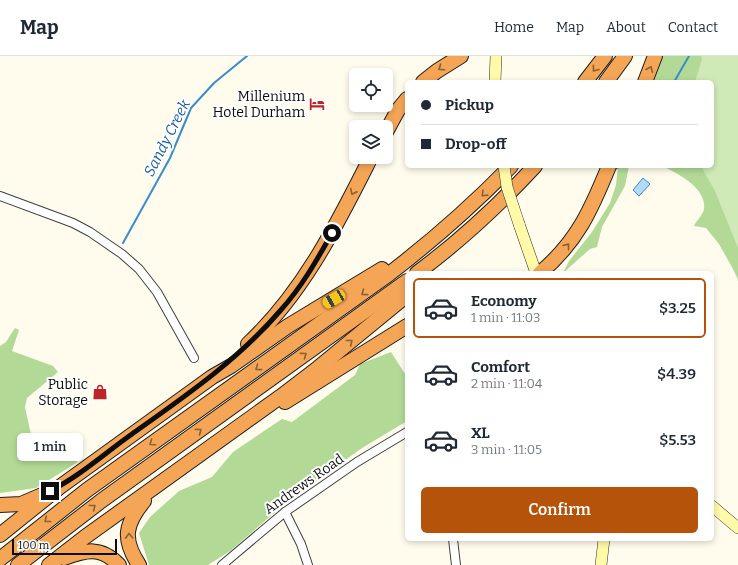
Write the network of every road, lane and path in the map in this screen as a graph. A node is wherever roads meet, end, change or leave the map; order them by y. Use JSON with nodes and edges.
{"nodes":[{"id":1,"x":461,"y":56,"type":"edge"},
{"id":2,"x":496,"y":56,"type":"edge"},
{"id":3,"x":605,"y":56,"type":"edge"},
{"id":4,"x":625,"y":56,"type":"edge"},
{"id":5,"x":655,"y":56,"type":"edge"},
{"id":6,"x":426,"y":80,"type":"edge"},
{"id":7,"x":495,"y":80,"type":"edge"},
{"id":8,"x":587,"y":80,"type":"edge"},
{"id":9,"x":607,"y":80,"type":"edge"},
{"id":10,"x":645,"y":80,"type":"edge"},
{"id":11,"x":405,"y":101,"type":"edge"},
{"id":12,"x":393,"y":120,"type":"edge"},
{"id":13,"x":367,"y":164,"type":"edge"},
{"id":14,"x":504,"y":168,"type":"edge"},
{"id":15,"x":509,"y":168,"type":"edge"},
{"id":16,"x":533,"y":168,"type":"edge"},
{"id":17,"x":608,"y":168,"type":"edge"},
{"id":18,"x":0,"y":196,"type":"edge"},
{"id":19,"x":458,"y":241,"type":"junction"},
{"id":20,"x":428,"y":243,"type":"junction"},
{"id":21,"x":420,"y":271,"type":"edge"},
{"id":22,"x":433,"y":271,"type":"edge"},
{"id":23,"x":535,"y":271,"type":"edge"},
{"id":24,"x":542,"y":271,"type":"edge"},
{"id":25,"x":405,"y":282,"type":"edge"},
{"id":26,"x":405,"y":297,"type":"edge"},
{"id":27,"x":405,"y":327,"type":"edge"},
{"id":28,"x":194,"y":358,"type":"dead end"},
{"id":29,"x":212,"y":377,"type":"junction"},
{"id":30,"x":241,"y":425,"type":"junction"},
{"id":31,"x":405,"y":433,"type":"edge"},
{"id":32,"x":61,"y":486,"type":"junction"},
{"id":33,"x":155,"y":487,"type":"junction"},
{"id":34,"x":0,"y":505,"type":"edge"},
{"id":35,"x":714,"y":508,"type":"edge"},
{"id":36,"x":285,"y":512,"type":"junction"},
{"id":37,"x":738,"y":528,"type":"edge"},
{"id":38,"x":0,"y":535,"type":"edge"},
{"id":39,"x":453,"y":541,"type":"edge"},
{"id":40,"x":604,"y":541,"type":"edge"},
{"id":41,"x":0,"y":558,"type":"edge"},
{"id":42,"x":50,"y":564,"type":"edge"},
{"id":43,"x":18,"y":565,"type":"edge"},
{"id":44,"x":119,"y":565,"type":"edge"},
{"id":45,"x":140,"y":565,"type":"edge"},
{"id":46,"x":222,"y":565,"type":"edge"},
{"id":47,"x":308,"y":565,"type":"edge"},
{"id":48,"x":456,"y":565,"type":"edge"},
{"id":49,"x":601,"y":565,"type":"edge"}],
"edges":[{"from":1,"to":6,"type":"highway","one_way":true},
{"from":2,"to":7,"type":"street"},
{"from":3,"to":8,"type":"highway","one_way":true},
{"from":4,"to":9,"type":"highway"},
{"from":10,"to":5,"type":"highway","one_way":true},
{"from":11,"to":12,"type":"highway"},
{"from":13,"to":29,"type":"highway","one_way":true},
{"from":14,"to":23,"type":"street","bridge":true},
{"from":15,"to":20,"type":"highway","one_way":true},
{"from":16,"to":19,"type":"highway"},
{"from":24,"to":17,"type":"highway","one_way":true},
{"from":18,"to":28,"type":"street"},
{"from":19,"to":21,"type":"highway"},
{"from":19,"to":22,"type":"highway"},
{"from":20,"to":29,"type":"highway"},
{"from":20,"to":41,"type":"highway","one_way":true},
{"from":43,"to":25,"type":"highway","one_way":true},
{"from":30,"to":26,"type":"highway","one_way":true},
{"from":27,"to":30,"type":"highway"},
{"from":29,"to":32,"type":"highway"},
{"from":30,"to":33,"type":"highway"},
{"from":31,"to":36,"type":"street","name":"Andrews Road"},
{"from":32,"to":34,"type":"highway"},
{"from":32,"to":38,"type":"highway"},
{"from":33,"to":42,"type":"highway"},
{"from":45,"to":33,"type":"highway","one_way":true},
{"from":35,"to":37,"type":"street"},
{"from":36,"to":46,"type":"street","name":"Andrews Road"},
{"from":36,"to":47,"type":"street"},
{"from":39,"to":48,"type":"street"},
{"from":40,"to":49,"type":"street"},
{"from":42,"to":44,"type":"highway"}]}
